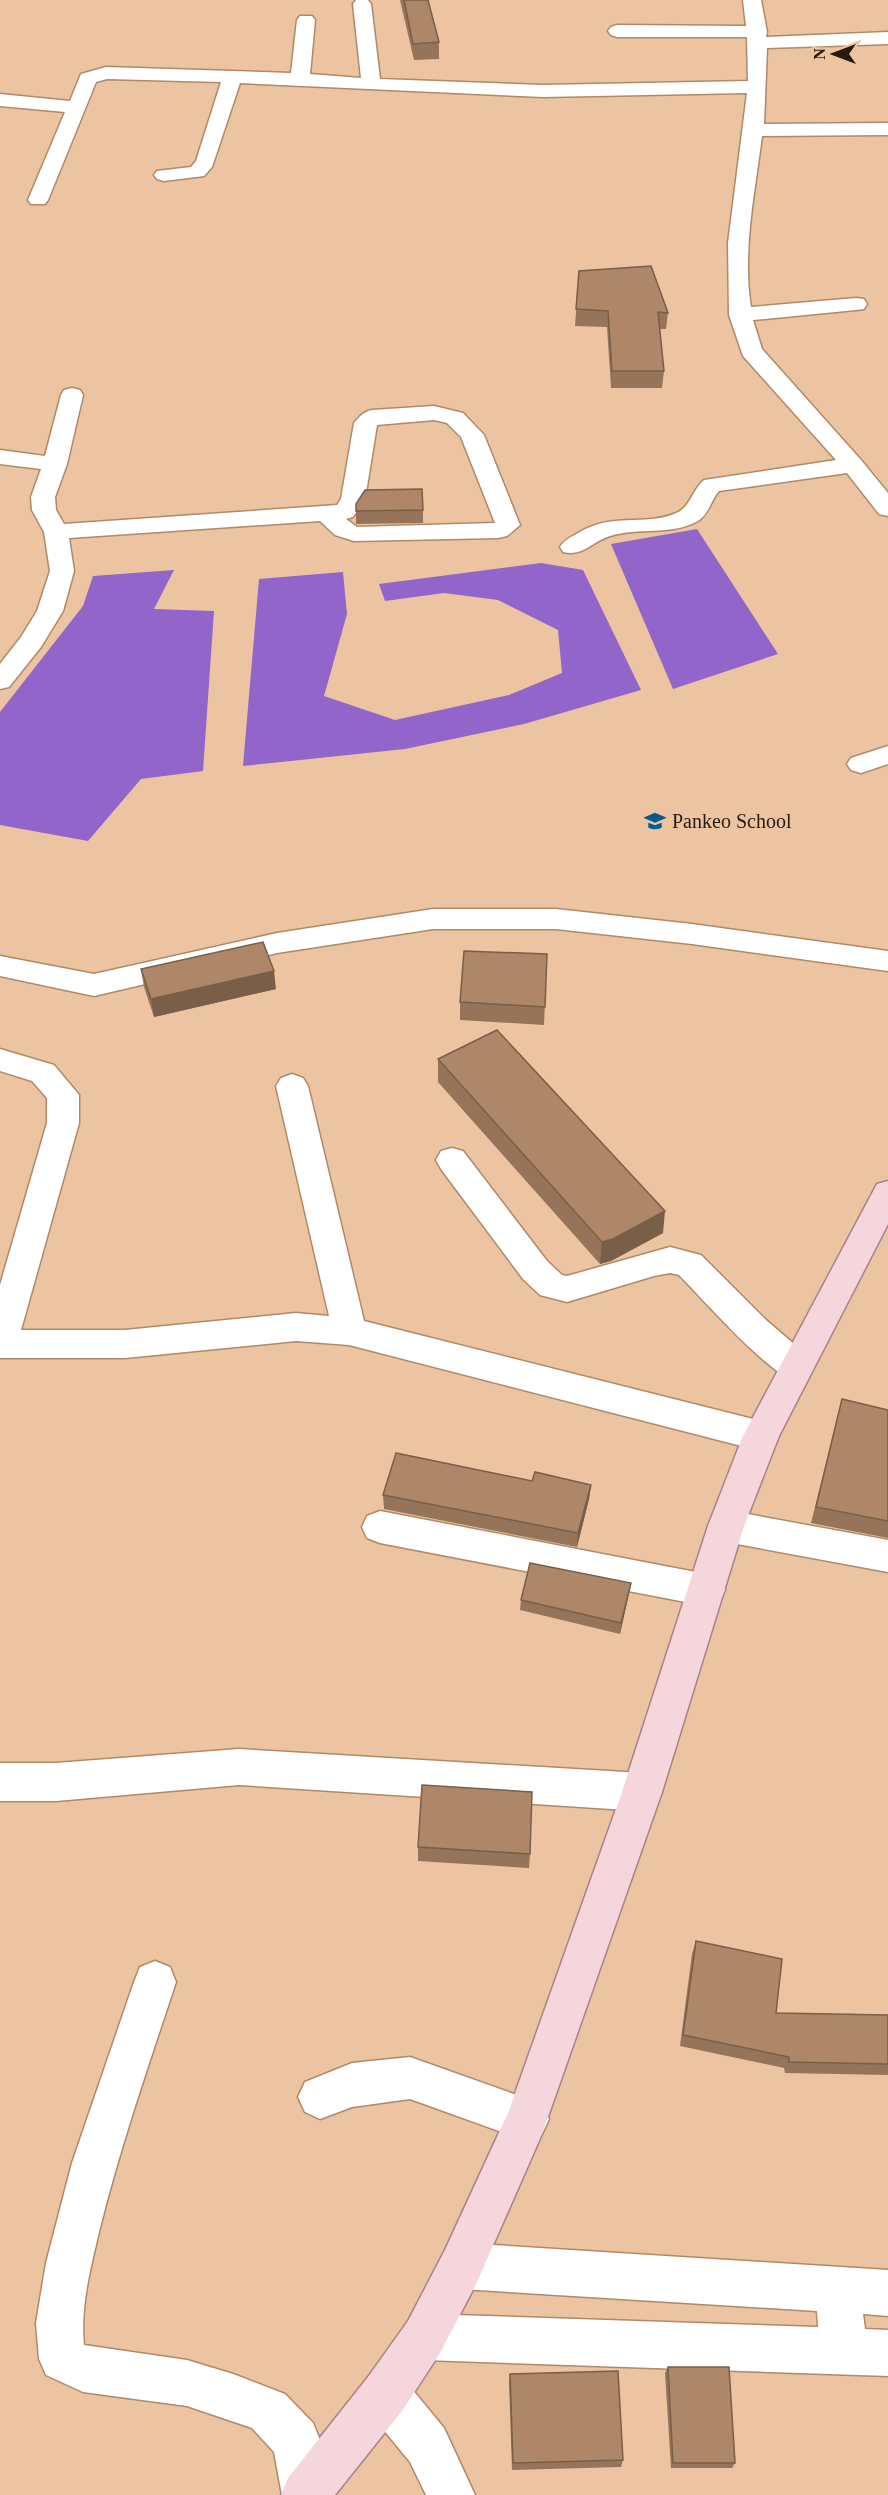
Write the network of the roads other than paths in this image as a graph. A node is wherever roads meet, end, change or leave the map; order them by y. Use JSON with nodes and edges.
{"nodes":[{"id":1,"x":752,"y":0,"type":"edge"},
{"id":2,"x":362,"y":4,"type":"dead end"},
{"id":3,"x":306,"y":20,"type":"dead end"},
{"id":4,"x":616,"y":31,"type":"dead end"},
{"id":5,"x":758,"y":37,"type":"junction"},
{"id":6,"x":888,"y":38,"type":"edge"},
{"id":7,"x":232,"y":77,"type":"junction"},
{"id":8,"x":300,"y":79,"type":"junction"},
{"id":9,"x":371,"y":84,"type":"junction"},
{"id":10,"x":757,"y":87,"type":"junction"},
{"id":11,"x":0,"y":100,"type":"edge"},
{"id":12,"x":77,"y":107,"type":"junction"},
{"id":13,"x":888,"y":129,"type":"edge"},
{"id":14,"x":754,"y":130,"type":"junction"},
{"id":15,"x":164,"y":175,"type":"dead end"},
{"id":16,"x":38,"y":200,"type":"dead end"},
{"id":17,"x":856,"y":304,"type":"dead end"},
{"id":18,"x":740,"y":315,"type":"junction"},
{"id":19,"x":72,"y":395,"type":"dead end"},
{"id":20,"x":0,"y":457,"type":"edge"},
{"id":21,"x":55,"y":464,"type":"junction"},
{"id":22,"x":853,"y":465,"type":"junction"},
{"id":23,"x":888,"y":509,"type":"edge"},
{"id":24,"x":327,"y":514,"type":"junction"},
{"id":25,"x":56,"y":532,"type":"junction"},
{"id":26,"x":572,"y":548,"type":"dead end"},
{"id":27,"x":0,"y":681,"type":"edge"},
{"id":28,"x":888,"y":755,"type":"edge"},
{"id":29,"x":861,"y":764,"type":"dead end"},
{"id":30,"x":888,"y":961,"type":"edge"},
{"id":31,"x":0,"y":966,"type":"edge"},
{"id":32,"x":0,"y":1060,"type":"edge"},
{"id":33,"x":292,"y":1086,"type":"dead end"},
{"id":34,"x":452,"y":1160,"type":"dead end"},
{"id":35,"x":887,"y":1196,"type":"edge"},
{"id":36,"x":349,"y":1331,"type":"junction"},
{"id":37,"x":0,"y":1344,"type":"edge"},
{"id":38,"x":796,"y":1366,"type":"junction"},
{"id":39,"x":761,"y":1436,"type":"junction"},
{"id":40,"x":726,"y":1526,"type":"junction"},
{"id":41,"x":380,"y":1527,"type":"dead end"},
{"id":42,"x":888,"y":1556,"type":"edge"},
{"id":43,"x":706,"y":1590,"type":"junction"},
{"id":44,"x":0,"y":1782,"type":"edge"},
{"id":45,"x":642,"y":1792,"type":"junction"},
{"id":46,"x":155,"y":1982,"type":"dead end"},
{"id":47,"x":320,"y":2097,"type":"dead end"},
{"id":48,"x":527,"y":2119,"type":"junction"},
{"id":49,"x":461,"y":2266,"type":"junction"},
{"id":50,"x":888,"y":2293,"type":"edge"},
{"id":51,"x":841,"y":2319,"type":"junction"},
{"id":52,"x":424,"y":2337,"type":"junction"},
{"id":53,"x":888,"y":2352,"type":"edge"},
{"id":54,"x":385,"y":2394,"type":"junction"},
{"id":55,"x":306,"y":2495,"type":"edge"},
{"id":56,"x":451,"y":2495,"type":"edge"}],
"edges":[{"from":1,"to":5,"type":"street"},
{"from":2,"to":9,"type":"street"},
{"from":3,"to":8,"type":"street"},
{"from":4,"to":5,"type":"street"},
{"from":5,"to":6,"type":"street"},
{"from":5,"to":10,"type":"street"},
{"from":7,"to":8,"type":"street"},
{"from":7,"to":12,"type":"street"},
{"from":7,"to":15,"type":"street"},
{"from":8,"to":9,"type":"street"},
{"from":9,"to":10,"type":"street"},
{"from":10,"to":14,"type":"street"},
{"from":11,"to":12,"type":"street"},
{"from":12,"to":16,"type":"street"},
{"from":13,"to":14,"type":"street"},
{"from":14,"to":18,"type":"street"},
{"from":17,"to":18,"type":"street"},
{"from":18,"to":22,"type":"street"},
{"from":19,"to":21,"type":"street"},
{"from":20,"to":21,"type":"street"},
{"from":21,"to":25,"type":"street"},
{"from":22,"to":23,"type":"street"},
{"from":22,"to":26,"type":"street"},
{"from":24,"to":24,"type":"street"},
{"from":24,"to":25,"type":"street"},
{"from":25,"to":27,"type":"street"},
{"from":28,"to":29,"type":"street"},
{"from":30,"to":31,"type":"street"},
{"from":32,"to":37,"type":"street"},
{"from":33,"to":36,"type":"street"},
{"from":34,"to":38,"type":"street"},
{"from":35,"to":38,"type":"main road"},
{"from":36,"to":37,"type":"street"},
{"from":36,"to":39,"type":"street"},
{"from":38,"to":39,"type":"main road"},
{"from":39,"to":40,"type":"main road"},
{"from":40,"to":42,"type":"street"},
{"from":40,"to":43,"type":"main road"},
{"from":41,"to":43,"type":"street"},
{"from":43,"to":45,"type":"main road"},
{"from":44,"to":45,"type":"street"},
{"from":45,"to":48,"type":"main road"},
{"from":46,"to":55,"type":"street"},
{"from":47,"to":48,"type":"street"},
{"from":48,"to":49,"type":"main road"},
{"from":49,"to":51,"type":"street"},
{"from":49,"to":52,"type":"main road"},
{"from":50,"to":51,"type":"street"},
{"from":51,"to":52,"type":"street"},
{"from":51,"to":53,"type":"street"},
{"from":52,"to":54,"type":"main road"},
{"from":54,"to":55,"type":"main road"},
{"from":54,"to":56,"type":"street"}]}
